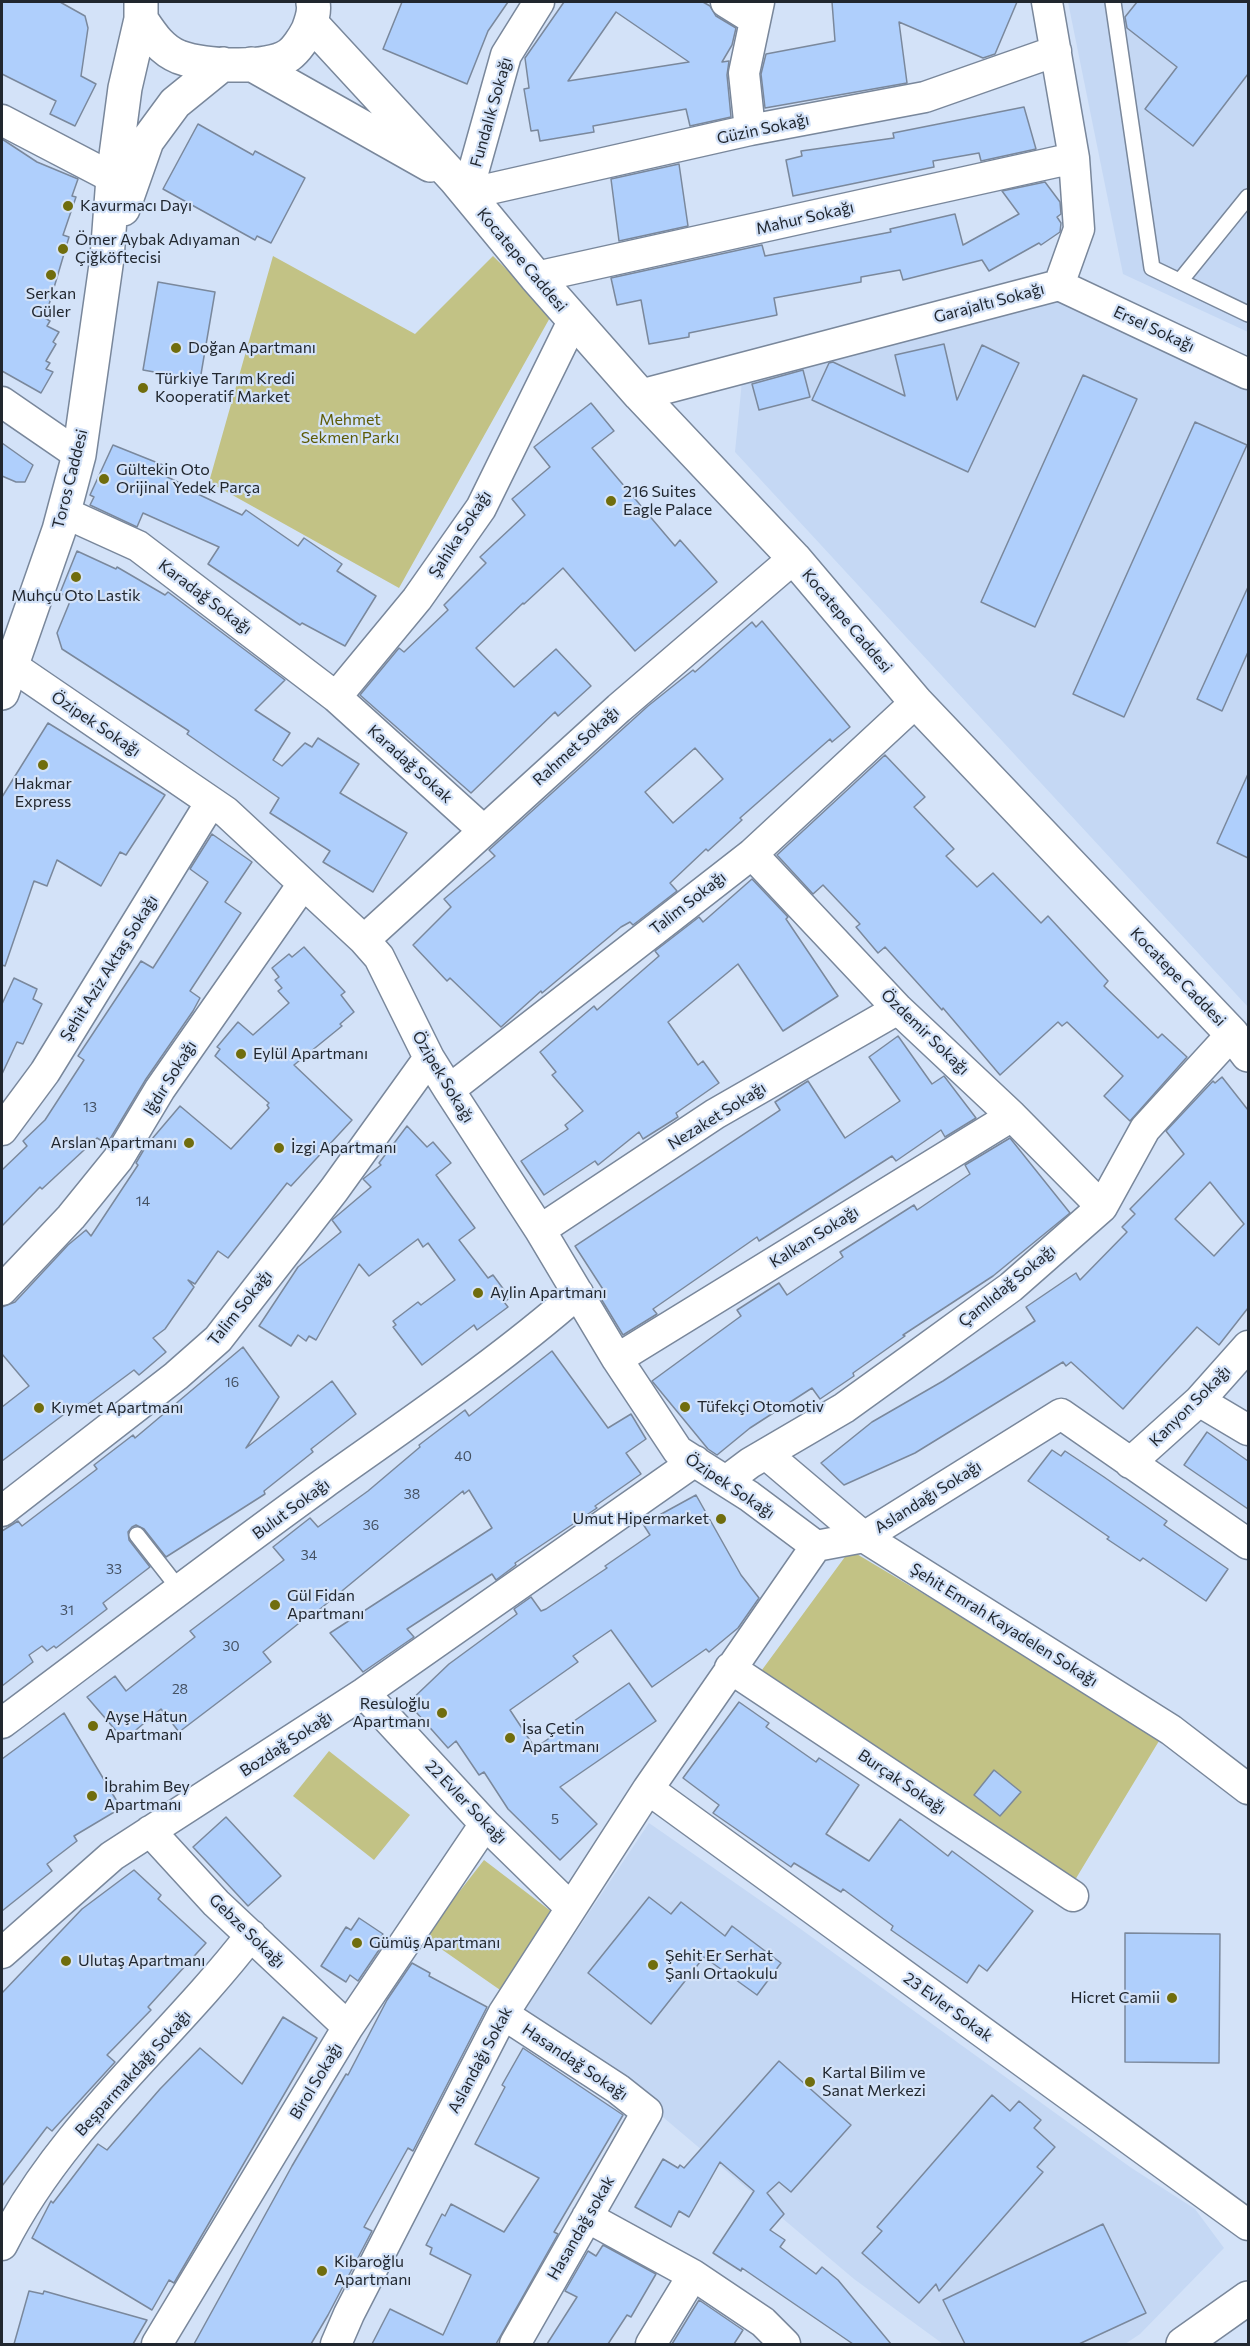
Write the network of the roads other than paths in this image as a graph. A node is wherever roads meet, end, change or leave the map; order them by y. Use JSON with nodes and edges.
{"nodes":[{"id":1,"x":539,"y":2,"type":"edge"},
{"id":2,"x":726,"y":2,"type":"edge"},
{"id":3,"x":1047,"y":2,"type":"edge"},
{"id":4,"x":1113,"y":2,"type":"edge"},
{"id":5,"x":313,"y":8,"type":"edge"},
{"id":6,"x":141,"y":10,"type":"edge"},
{"id":7,"x":757,"y":11,"type":"edge"},
{"id":8,"x":1056,"y":51,"type":"junction"},
{"id":9,"x":237,"y":64,"type":"junction"},
{"id":10,"x":2,"y":120,"type":"edge"},
{"id":11,"x":750,"y":130,"type":"junction"},
{"id":12,"x":1074,"y":158,"type":"junction"},
{"id":13,"x":113,"y":178,"type":"junction"},
{"id":14,"x":461,"y":187,"type":"junction"},
{"id":15,"x":1248,"y":196,"type":"edge"},
{"id":16,"x":107,"y":258,"type":"junction"},
{"id":17,"x":536,"y":277,"type":"junction"},
{"id":18,"x":1180,"y":281,"type":"junction"},
{"id":19,"x":1059,"y":285,"type":"junction"},
{"id":20,"x":1248,"y":314,"type":"edge"},
{"id":21,"x":573,"y":321,"type":"junction"},
{"id":22,"x":1248,"y":374,"type":"edge"},
{"id":23,"x":640,"y":395,"type":"junction"},
{"id":24,"x":2,"y":402,"type":"edge"},
{"id":25,"x":79,"y":454,"type":"junction"},
{"id":26,"x":63,"y":512,"type":"junction"},
{"id":27,"x":794,"y":558,"type":"junction"},
{"id":28,"x":4,"y":673,"type":"edge"},
{"id":29,"x":336,"y":697,"type":"junction"},
{"id":30,"x":916,"y":702,"type":"junction"},
{"id":31,"x":211,"y":802,"type":"junction"},
{"id":32,"x":483,"y":830,"type":"junction"},
{"id":33,"x":752,"y":854,"type":"junction"},
{"id":34,"x":303,"y":884,"type":"junction"},
{"id":35,"x":364,"y":940,"type":"junction"},
{"id":36,"x":898,"y":1009,"type":"junction"},
{"id":37,"x":1240,"y":1045,"type":"edge"},
{"id":38,"x":429,"y":1058,"type":"junction"},
{"id":39,"x":449,"y":1090,"type":"junction"},
{"id":40,"x":1011,"y":1116,"type":"junction"},
{"id":41,"x":2,"y":1130,"type":"edge"},
{"id":42,"x":1102,"y":1207,"type":"junction"},
{"id":43,"x":540,"y":1230,"type":"junction"},
{"id":44,"x":2,"y":1290,"type":"edge"},
{"id":45,"x":578,"y":1293,"type":"junction"},
{"id":46,"x":1248,"y":1346,"type":"edge"},
{"id":47,"x":617,"y":1359,"type":"junction"},
{"id":48,"x":1199,"y":1401,"type":"junction"},
{"id":49,"x":1248,"y":1430,"type":"edge"},
{"id":50,"x":766,"y":1454,"type":"junction"},
{"id":51,"x":695,"y":1461,"type":"junction"},
{"id":52,"x":1130,"y":1463,"type":"junction"},
{"id":53,"x":726,"y":1481,"type":"junction"},
{"id":54,"x":2,"y":1511,"type":"edge"},
{"id":55,"x":137,"y":1535,"type":"dead end"},
{"id":56,"x":864,"y":1537,"type":"junction"},
{"id":57,"x":1248,"y":1544,"type":"edge"},
{"id":58,"x":816,"y":1546,"type":"junction"},
{"id":59,"x":180,"y":1590,"type":"junction"},
{"id":60,"x":730,"y":1668,"type":"junction"},
{"id":61,"x":363,"y":1693,"type":"junction"},
{"id":62,"x":2,"y":1723,"type":"edge"},
{"id":63,"x":648,"y":1789,"type":"junction"},
{"id":64,"x":1248,"y":1789,"type":"edge"},
{"id":65,"x":485,"y":1824,"type":"junction"},
{"id":66,"x":150,"y":1831,"type":"junction"},
{"id":67,"x":1073,"y":1896,"type":"dead end"},
{"id":68,"x":571,"y":1908,"type":"junction"},
{"id":69,"x":251,"y":1935,"type":"junction"},
{"id":70,"x":4,"y":1945,"type":"edge"},
{"id":71,"x":503,"y":2014,"type":"junction"},
{"id":72,"x":348,"y":2027,"type":"junction"},
{"id":73,"x":647,"y":2112,"type":"joint"},
{"id":74,"x":587,"y":2217,"type":"junction"},
{"id":75,"x":1248,"y":2225,"type":"edge"},
{"id":76,"x":2,"y":2245,"type":"edge"},
{"id":77,"x":693,"y":2275,"type":"junction"},
{"id":78,"x":1248,"y":2298,"type":"edge"},
{"id":79,"x":1248,"y":2306,"type":"edge"},
{"id":80,"x":157,"y":2344,"type":"edge"},
{"id":81,"x":336,"y":2344,"type":"edge"},
{"id":82,"x":515,"y":2344,"type":"edge"},
{"id":83,"x":651,"y":2344,"type":"edge"},
{"id":84,"x":785,"y":2344,"type":"edge"},
{"id":85,"x":1183,"y":2344,"type":"edge"},
{"id":86,"x":1224,"y":2344,"type":"edge"}],
"edges":[{"from":1,"to":14,"type":"street","name":"Fundalık Sokağı"},
{"from":2,"to":7,"type":"street"},
{"from":3,"to":8,"type":"street","name":"Garajaltı Sokağı"},
{"from":4,"to":18,"type":"lane"},
{"from":5,"to":9,"type":"street"},
{"from":5,"to":14,"type":"street","name":"Kocatepe Caddesi"},
{"from":6,"to":9,"type":"street"},
{"from":6,"to":13,"type":"street","name":"Toros Caddesi"},
{"from":7,"to":11,"type":"street"},
{"from":8,"to":11,"type":"street","name":"Güzin Sokağı"},
{"from":8,"to":12,"type":"street","name":"Garajaltı Sokağı"},
{"from":9,"to":14,"type":"street","name":"Kocatepe Caddesi"},
{"from":9,"to":16,"type":"street","name":"Toros Caddesi"},
{"from":10,"to":13,"type":"street"},
{"from":11,"to":14,"type":"street","name":"Güzin Sokağı"},
{"from":12,"to":17,"type":"street","name":"Mahur Sokağı"},
{"from":12,"to":19,"type":"street","name":"Garajaltı Sokağı"},
{"from":13,"to":16,"type":"street","name":"Toros Caddesi"},
{"from":14,"to":17,"type":"street","name":"Kocatepe Caddesi"},
{"from":15,"to":18,"type":"lane"},
{"from":16,"to":25,"type":"street","name":"Toros Caddesi"},
{"from":17,"to":21,"type":"street","name":"Kocatepe Caddesi"},
{"from":18,"to":20,"type":"lane"},
{"from":19,"to":22,"type":"street","name":"Ersel Sokağı"},
{"from":19,"to":23,"type":"street","name":"Garajaltı Sokağı"},
{"from":21,"to":23,"type":"street","name":"Kocatepe Caddesi"},
{"from":21,"to":29,"type":"street","name":"Şahika Sokağı"},
{"from":23,"to":27,"type":"street","name":"Kocatepe Caddesi"},
{"from":24,"to":25,"type":"street"},
{"from":25,"to":26,"type":"street","name":"Toros Caddesi"},
{"from":26,"to":28,"type":"street","name":"Toros Caddesi"},
{"from":26,"to":29,"type":"street","name":"Karadağ Sokağı"},
{"from":27,"to":30,"type":"street","name":"Kocatepe Caddesi"},
{"from":27,"to":32,"type":"street","name":"Rahmet Sokağı"},
{"from":28,"to":31,"type":"street","name":"Özipek Sokağı"},
{"from":29,"to":32,"type":"street","name":"Karadağ Sokak"},
{"from":30,"to":33,"type":"street","name":"Talim Sokağı"},
{"from":30,"to":37,"type":"street","name":"Kocatepe Caddesi"},
{"from":31,"to":34,"type":"street","name":"Özipek Sokağı"},
{"from":31,"to":41,"type":"street","name":"Şehit Aziz Aktaş Sokağı"},
{"from":32,"to":35,"type":"street","name":"Rahmet Sokağı"},
{"from":33,"to":36,"type":"street","name":"Özdemir Sokağı"},
{"from":33,"to":39,"type":"street","name":"Talim Sokağı"},
{"from":34,"to":35,"type":"street","name":"Özipek Sokağı"},
{"from":34,"to":44,"type":"street","name":"Iğdır Sokağı"},
{"from":35,"to":38,"type":"street","name":"Özipek Sokağı"},
{"from":36,"to":40,"type":"street","name":"Özdemir Sokağı"},
{"from":36,"to":43,"type":"street","name":"Nezaket Sokağı"},
{"from":37,"to":42,"type":"street","name":"Çamlıdağ Sokağı"},
{"from":38,"to":39,"type":"street","name":"Özipek Sokağı"},
{"from":38,"to":54,"type":"street","name":"Talim Sokağı"},
{"from":39,"to":43,"type":"street","name":"Özipek Sokağı"},
{"from":40,"to":42,"type":"street","name":"Özdemir Sokağı"},
{"from":40,"to":47,"type":"street","name":"Kalkan Sokağı"},
{"from":42,"to":50,"type":"street","name":"Çamlıdağ Sokağı"},
{"from":43,"to":45,"type":"street","name":"Özipek Sokağı"},
{"from":45,"to":47,"type":"street","name":"Özipek Sokağı"},
{"from":45,"to":59,"type":"street","name":"Bulut Sokağı"},
{"from":46,"to":48,"type":"street","name":"Kanyon Sokağı"},
{"from":47,"to":51,"type":"street","name":"Özipek Sokağı"},
{"from":48,"to":49,"type":"street"},
{"from":48,"to":52,"type":"street","name":"Kanyon Sokağı"},
{"from":50,"to":53,"type":"street","name":"Çamlıdağ Sokağı"},
{"from":50,"to":56,"type":"street","name":"Şehit Emrah Kayadelen Sokağı"},
{"from":51,"to":53,"type":"street","name":"Özipek Sokağı"},
{"from":51,"to":61,"type":"street","name":"Bozdağ Sokağı"},
{"from":52,"to":56,"type":"street","name":"Aslandağı Sokağı"},
{"from":52,"to":57,"type":"street","name":"Aslandağı Sokağı"},
{"from":53,"to":58,"type":"street","name":"Özipek Sokağı"},
{"from":55,"to":59,"type":"lane"},
{"from":56,"to":58,"type":"street","name":"Aslandağı Sokağı"},
{"from":56,"to":64,"type":"street","name":"Şehit Emrah Kayadelen Sokağı"},
{"from":58,"to":60,"type":"street"},
{"from":59,"to":62,"type":"street","name":"Bulut Sokağı"},
{"from":60,"to":63,"type":"street"},
{"from":60,"to":67,"type":"street","name":"Burçak Sokağı"},
{"from":61,"to":65,"type":"street","name":"22 Evler Sokağı"},
{"from":61,"to":66,"type":"street","name":"Bozdağ Sokağı"},
{"from":63,"to":68,"type":"street","name":"Aslandağı Sokak"},
{"from":63,"to":75,"type":"street","name":"23 Evler Sokak"},
{"from":65,"to":68,"type":"street","name":"22 Evler Sokağı"},
{"from":65,"to":72,"type":"street","name":"Birol Sokağı"},
{"from":66,"to":69,"type":"street","name":"Gebze Sokağı"},
{"from":66,"to":70,"type":"street","name":"Bozdağ Sokağı"},
{"from":68,"to":71,"type":"street","name":"Aslandağı Sokak"},
{"from":69,"to":72,"type":"street","name":"Gebze Sokağı"},
{"from":69,"to":76,"type":"street","name":"Beşparmakdağı Sokağı"},
{"from":71,"to":73,"type":"street","name":"Hasandağ Sokağı"},
{"from":71,"to":81,"type":"street","name":"Aslandağı Sokak"},
{"from":72,"to":80,"type":"street","name":"Birol Sokağı"},
{"from":73,"to":74,"type":"street","name":"Hasandağ sokak"},
{"from":74,"to":77,"type":"street"},
{"from":74,"to":82,"type":"street","name":"Hasandağ sokak"},
{"from":77,"to":83,"type":"street"},
{"from":77,"to":84,"type":"street"},
{"from":78,"to":85,"type":"street"},
{"from":79,"to":86,"type":"street"}]}
